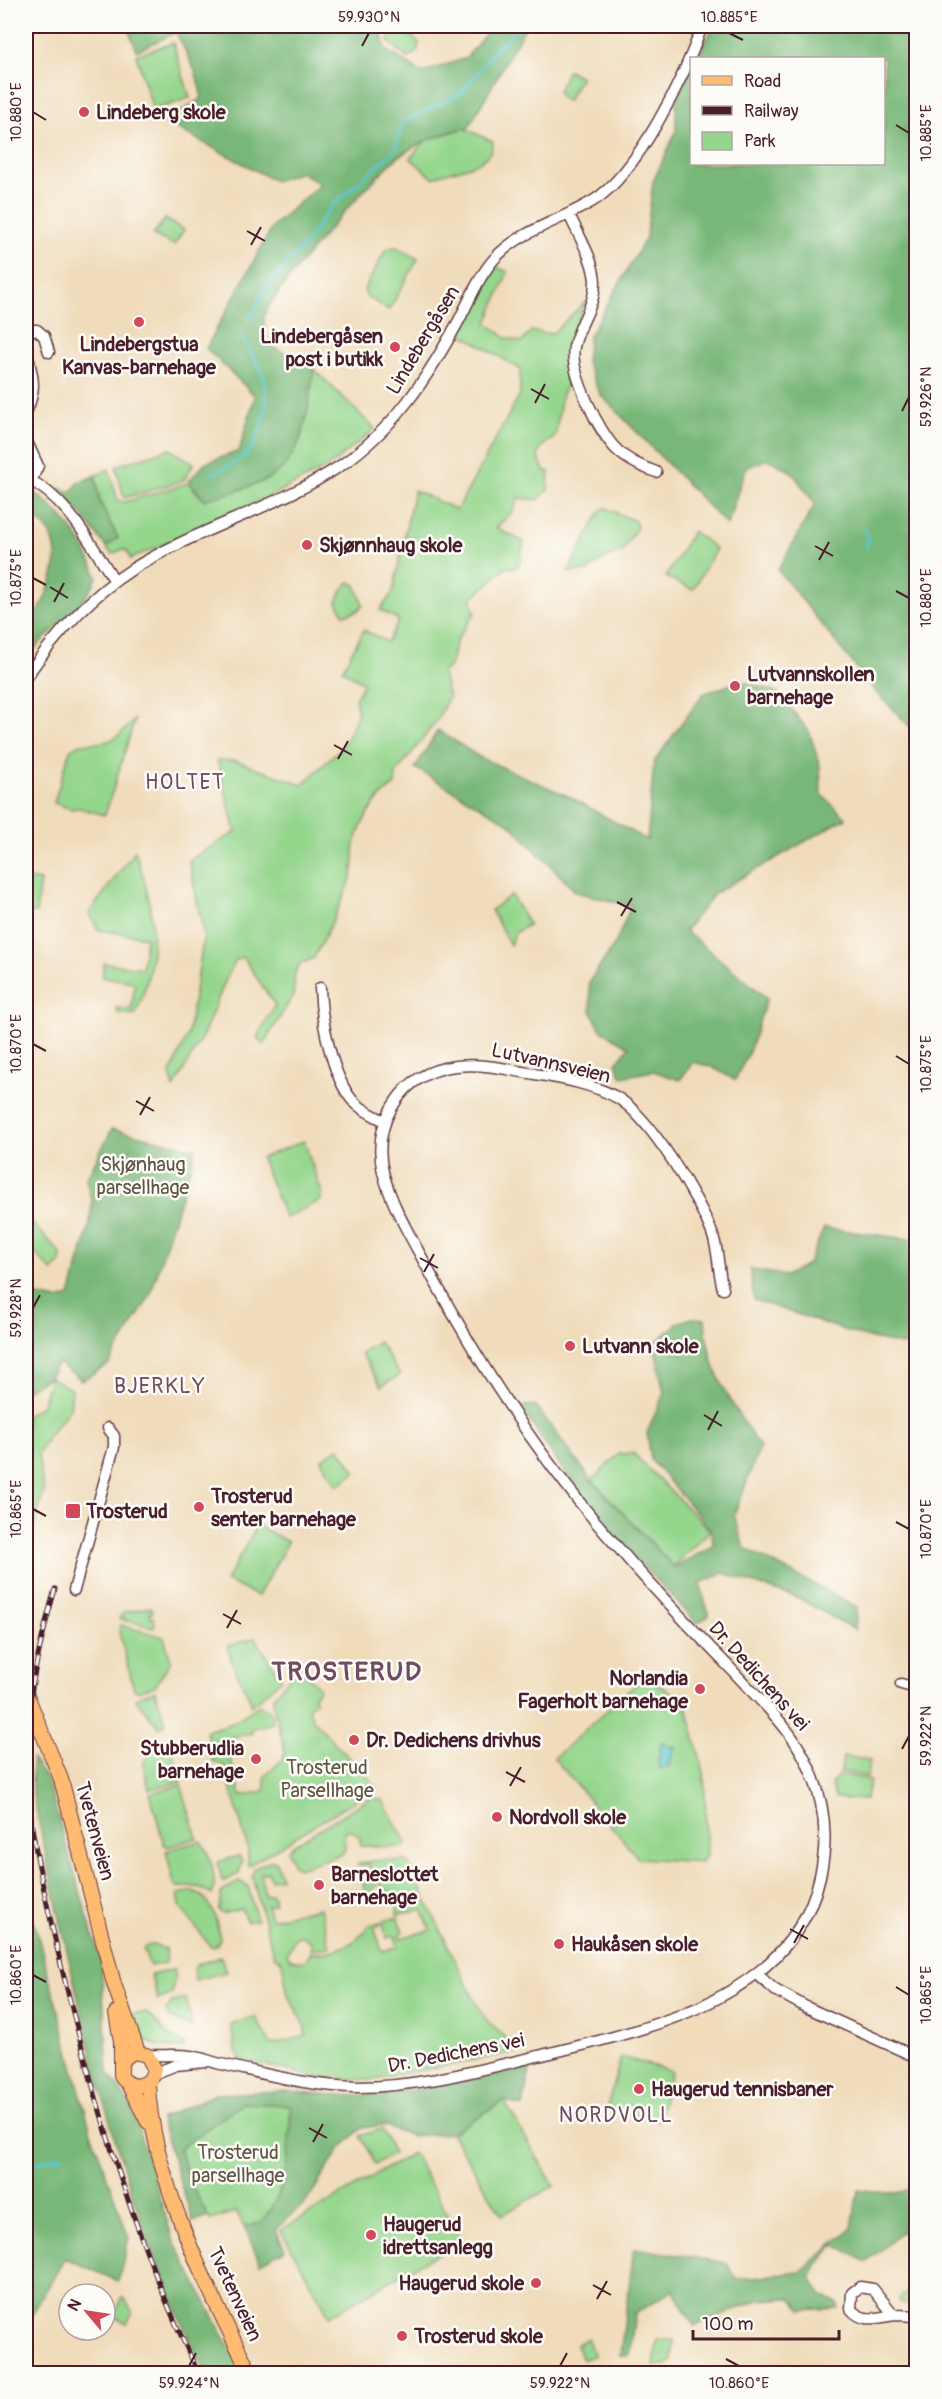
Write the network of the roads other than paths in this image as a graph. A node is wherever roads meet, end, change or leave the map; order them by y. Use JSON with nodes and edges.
{"nodes":[{"id":1,"x":702,"y":26,"type":"edge"},
{"id":2,"x":570,"y":214,"type":"junction"},
{"id":3,"x":26,"y":336,"type":"edge"},
{"id":4,"x":26,"y":348,"type":"edge"},
{"id":5,"x":49,"y":352,"type":"dead end"},
{"id":6,"x":26,"y":412,"type":"edge"},
{"id":7,"x":26,"y":440,"type":"edge"},
{"id":8,"x":656,"y":472,"type":"dead end"},
{"id":9,"x":28,"y":479,"type":"edge"},
{"id":10,"x":115,"y":581,"type":"junction"},
{"id":11,"x":26,"y":677,"type":"edge"},
{"id":12,"x":320,"y":988,"type":"dead end"},
{"id":13,"x":385,"y":1121,"type":"junction"},
{"id":14,"x":723,"y":1289,"type":"dead end"},
{"id":15,"x":108,"y":1428,"type":"dead end"},
{"id":16,"x":74,"y":1590,"type":"dead end"},
{"id":17,"x":901,"y":1684,"type":"dead end"},
{"id":18,"x":916,"y":1688,"type":"edge"},
{"id":19,"x":26,"y":1693,"type":"edge"},
{"id":20,"x":758,"y":1975,"type":"junction"},
{"id":21,"x":114,"y":1984,"type":"junction"},
{"id":22,"x":142,"y":2053,"type":"junction"},
{"id":23,"x":916,"y":2057,"type":"edge"},
{"id":24,"x":121,"y":2061,"type":"junction"},
{"id":25,"x":208,"y":2061,"type":"junction"},
{"id":26,"x":150,"y":2078,"type":"junction"},
{"id":27,"x":128,"y":2084,"type":"junction"},
{"id":28,"x":144,"y":2104,"type":"junction"},
{"id":29,"x":894,"y":2315,"type":"dead end"},
{"id":30,"x":916,"y":2316,"type":"edge"},
{"id":31,"x":251,"y":2373,"type":"edge"}],
"edges":[{"from":1,"to":2,"type":"street","name":"Lindebergåsen"},
{"from":2,"to":8,"type":"street"},
{"from":2,"to":10,"type":"street","name":"Lindebergåsen"},
{"from":3,"to":5,"type":"street"},
{"from":4,"to":6,"type":"street"},
{"from":7,"to":9,"type":"street"},
{"from":9,"to":10,"type":"street"},
{"from":10,"to":11,"type":"street","name":"Lindebergåsen"},
{"from":12,"to":13,"type":"street"},
{"from":13,"to":14,"type":"street","name":"Lutvannsveien"},
{"from":13,"to":20,"type":"street","name":"Dr. Dedichens vei"},
{"from":15,"to":16,"type":"street"},
{"from":17,"to":18,"type":"street"},
{"from":19,"to":21,"type":"main road","name":"Tvetenveien"},
{"from":20,"to":23,"type":"street"},
{"from":20,"to":25,"type":"street","name":"Dr. Dedichens vei"},
{"from":21,"to":22,"type":"main road","name":"Tvetenveien"},
{"from":21,"to":24,"type":"main road","name":"Tvetenveien"},
{"from":22,"to":24,"type":"main road"},
{"from":22,"to":25,"type":"street","name":"Dr. Dedichens vei"},
{"from":22,"to":26,"type":"main road"},
{"from":24,"to":27,"type":"main road"},
{"from":25,"to":26,"type":"street","name":"Dr. Dedichens vei"},
{"from":26,"to":27,"type":"main road"},
{"from":26,"to":28,"type":"main road","name":"Tvetenveien"},
{"from":27,"to":28,"type":"main road","name":"Tvetenveien"},
{"from":28,"to":31,"type":"main road","name":"Tvetenveien"},
{"from":29,"to":30,"type":"street"}]}
